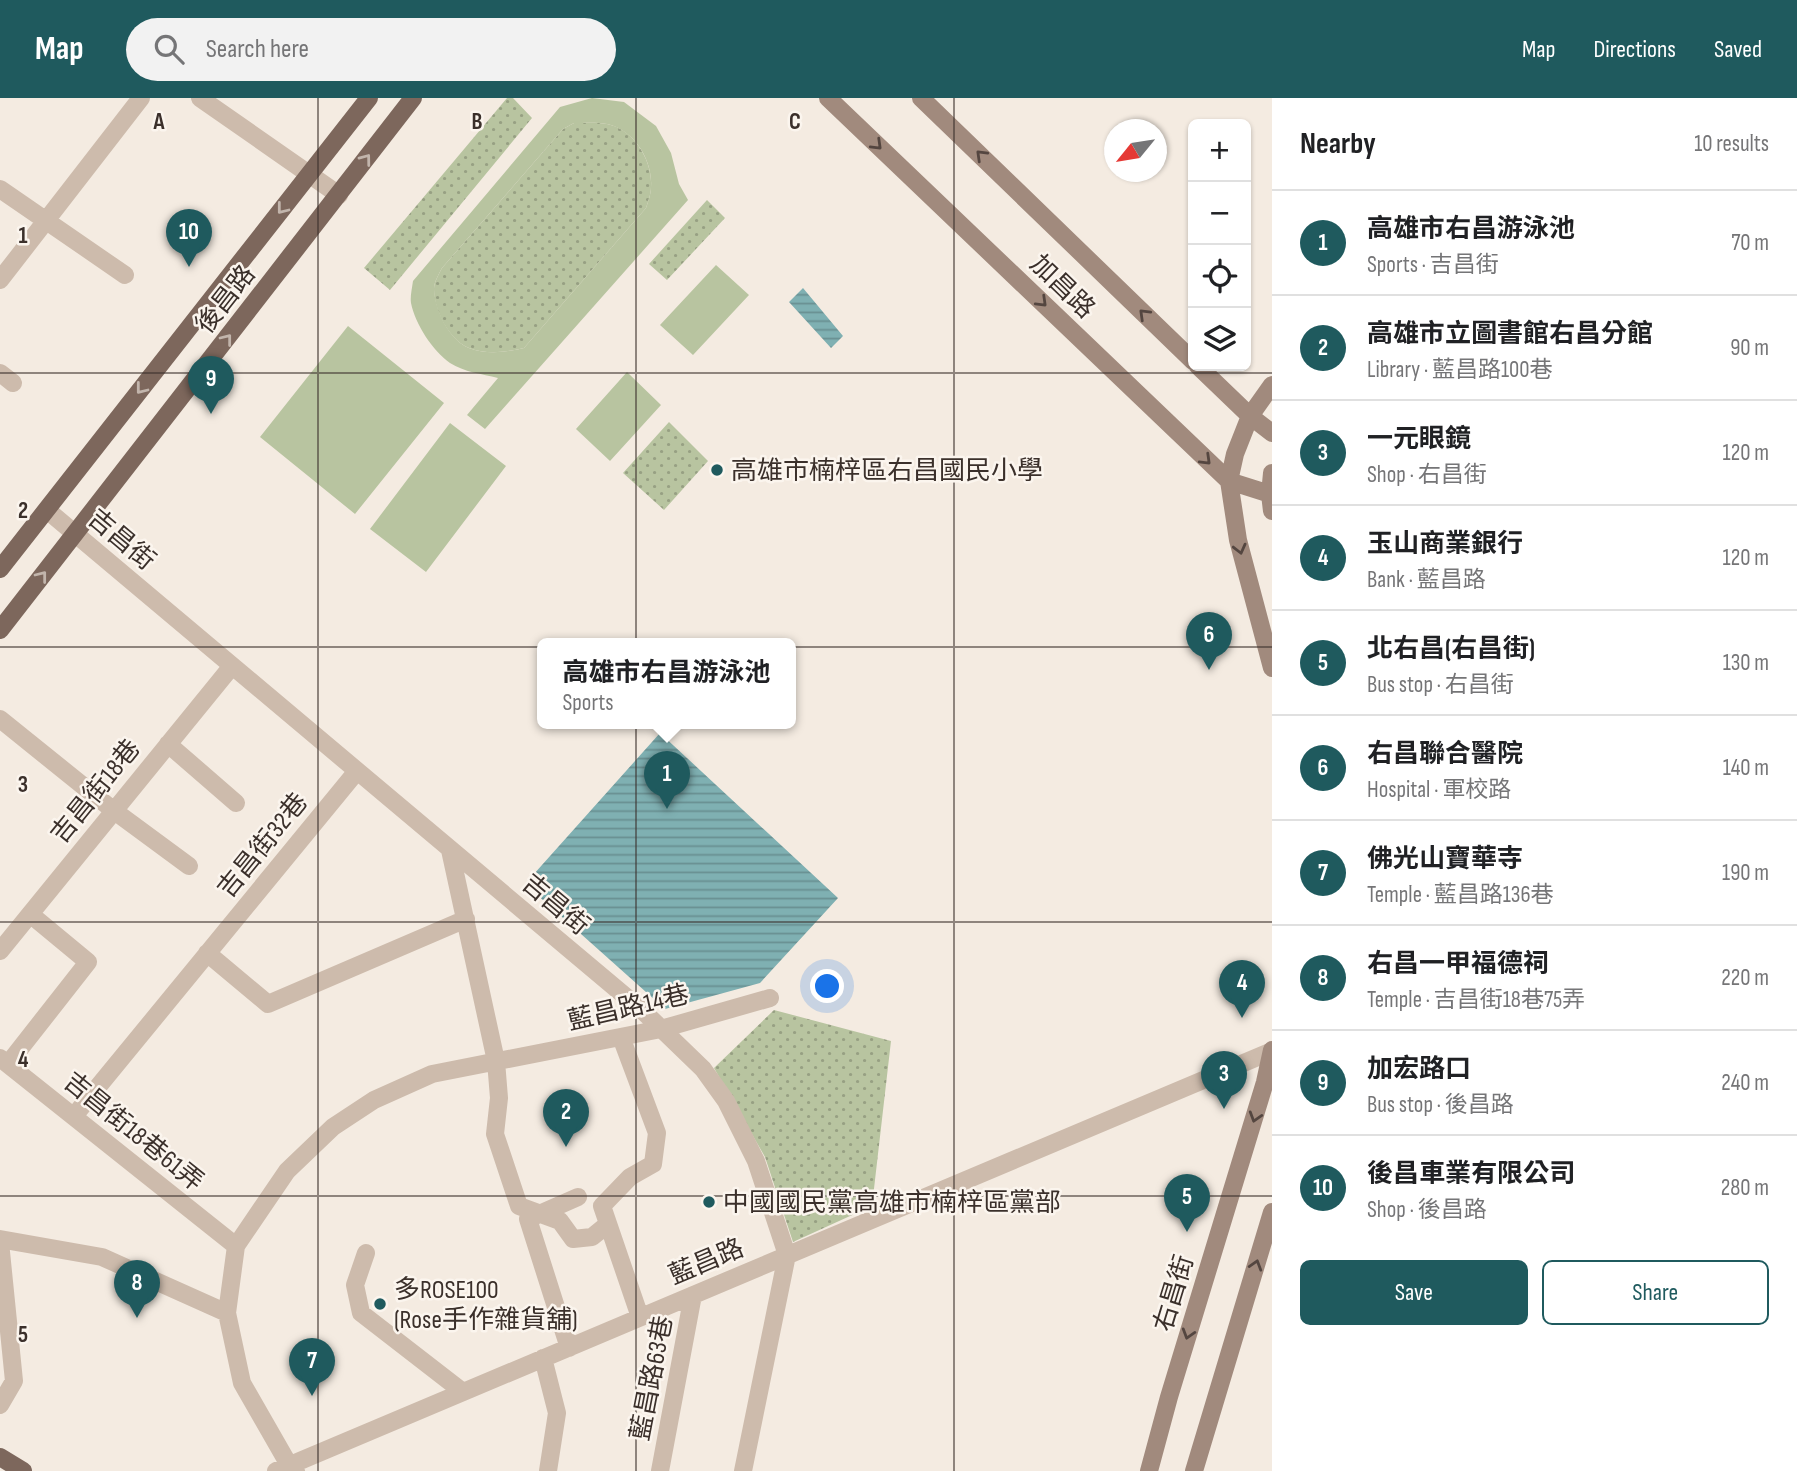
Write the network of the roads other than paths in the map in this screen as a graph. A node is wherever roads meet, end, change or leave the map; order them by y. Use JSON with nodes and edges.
{"nodes":[{"id":1,"x":142,"y":98,"type":"edge"},
{"id":2,"x":200,"y":98,"type":"edge"},
{"id":3,"x":369,"y":98,"type":"edge"},
{"id":4,"x":413,"y":98,"type":"edge"},
{"id":5,"x":828,"y":98,"type":"edge"},
{"id":6,"x":920,"y":98,"type":"edge"},
{"id":7,"x":309,"y":174,"type":"junction"},
{"id":8,"x":0,"y":188,"type":"edge"},
{"id":9,"x":339,"y":195,"type":"junction"},
{"id":10,"x":47,"y":221,"type":"junction"},
{"id":11,"x":125,"y":275,"type":"dead end"},
{"id":12,"x":0,"y":280,"type":"edge"},
{"id":13,"x":1188,"y":356,"type":"edge"},
{"id":14,"x":1203,"y":371,"type":"edge"},
{"id":15,"x":1272,"y":385,"type":"edge"},
{"id":16,"x":1250,"y":416,"type":"junction"},
{"id":17,"x":1272,"y":433,"type":"edge"},
{"id":18,"x":1272,"y":473,"type":"edge"},
{"id":19,"x":1229,"y":481,"type":"junction"},
{"id":20,"x":1271,"y":500,"type":"edge"},
{"id":21,"x":47,"y":510,"type":"junction"},
{"id":22,"x":75,"y":534,"type":"junction"},
{"id":23,"x":0,"y":569,"type":"edge"},
{"id":24,"x":0,"y":630,"type":"edge"},
{"id":25,"x":232,"y":666,"type":"junction"},
{"id":26,"x":1272,"y":668,"type":"edge"},
{"id":27,"x":0,"y":719,"type":"edge"},
{"id":28,"x":168,"y":744,"type":"junction"},
{"id":29,"x":357,"y":771,"type":"junction"},
{"id":30,"x":236,"y":803,"type":"dead end"},
{"id":31,"x":113,"y":810,"type":"junction"},
{"id":32,"x":450,"y":850,"type":"junction"},
{"id":33,"x":189,"y":866,"type":"dead end"},
{"id":34,"x":30,"y":914,"type":"junction"},
{"id":35,"x":466,"y":919,"type":"junction"},
{"id":36,"x":0,"y":951,"type":"edge"},
{"id":37,"x":207,"y":953,"type":"junction"},
{"id":38,"x":770,"y":998,"type":"dead end"},
{"id":39,"x":661,"y":1029,"type":"junction"},
{"id":40,"x":621,"y":1037,"type":"junction"},
{"id":41,"x":1272,"y":1050,"type":"edge"},
{"id":42,"x":4,"y":1061,"type":"edge"},
{"id":43,"x":496,"y":1061,"type":"junction"},
{"id":44,"x":74,"y":1116,"type":"junction"},
{"id":45,"x":578,"y":1197,"type":"dead end"},
{"id":46,"x":1272,"y":1212,"type":"edge"},
{"id":47,"x":608,"y":1224,"type":"junction"},
{"id":48,"x":0,"y":1240,"type":"edge"},
{"id":49,"x":236,"y":1246,"type":"junction"},
{"id":50,"x":366,"y":1253,"type":"dead end"},
{"id":51,"x":787,"y":1255,"type":"junction"},
{"id":52,"x":693,"y":1295,"type":"junction"},
{"id":53,"x":227,"y":1313,"type":"junction"},
{"id":54,"x":640,"y":1317,"type":"junction"},
{"id":55,"x":569,"y":1348,"type":"junction"},
{"id":56,"x":543,"y":1358,"type":"junction"},
{"id":57,"x":463,"y":1392,"type":"junction"},
{"id":58,"x":0,"y":1405,"type":"edge"},
{"id":59,"x":0,"y":1457,"type":"edge"},
{"id":60,"x":287,"y":1469,"type":"edge"},
{"id":61,"x":23,"y":1471,"type":"edge"},
{"id":62,"x":548,"y":1471,"type":"edge"},
{"id":63,"x":660,"y":1471,"type":"edge"},
{"id":64,"x":743,"y":1471,"type":"edge"},
{"id":65,"x":1149,"y":1471,"type":"edge"},
{"id":66,"x":1194,"y":1471,"type":"edge"}],
"edges":[{"from":1,"to":10,"type":"street"},
{"from":2,"to":7,"type":"street"},
{"from":3,"to":7,"type":"main road","name":"後昌路"},
{"from":9,"to":4,"type":"main road","name":"後昌路","one_way":true},
{"from":5,"to":19,"type":"street","name":"加昌路","one_way":true},
{"from":13,"to":6,"type":"street","name":"加昌路","one_way":true},
{"from":7,"to":9,"type":"street"},
{"from":7,"to":21,"type":"main road","name":"後昌路","one_way":true},
{"from":8,"to":10,"type":"street"},
{"from":22,"to":9,"type":"main road","name":"後昌路","one_way":true},
{"from":10,"to":11,"type":"street"},
{"from":10,"to":12,"type":"street"},
{"from":14,"to":16,"type":"street"},
{"from":15,"to":16,"type":"street"},
{"from":16,"to":17,"type":"street"},
{"from":16,"to":19,"type":"street"},
{"from":18,"to":20,"type":"street"},
{"from":19,"to":20,"type":"street","name":"加昌路"},
{"from":19,"to":26,"type":"street","one_way":true},
{"from":21,"to":22,"type":"street","name":"吉昌街"},
{"from":21,"to":23,"type":"main road","name":"後昌路"},
{"from":24,"to":22,"type":"main road","name":"後昌路","one_way":true},
{"from":22,"to":25,"type":"street","name":"吉昌街"},
{"from":25,"to":28,"type":"street","name":"吉昌街18巷"},
{"from":25,"to":29,"type":"street","name":"吉昌街"},
{"from":27,"to":31,"type":"street"},
{"from":28,"to":30,"type":"street"},
{"from":28,"to":31,"type":"street","name":"吉昌街18巷"},
{"from":29,"to":32,"type":"street","name":"吉昌街"},
{"from":29,"to":37,"type":"street","name":"吉昌街32巷"},
{"from":31,"to":33,"type":"street"},
{"from":31,"to":34,"type":"street","name":"吉昌街18巷"},
{"from":32,"to":35,"type":"street"},
{"from":32,"to":39,"type":"street","name":"吉昌街"},
{"from":34,"to":36,"type":"street","name":"吉昌街18巷"},
{"from":34,"to":42,"type":"street"},
{"from":35,"to":37,"type":"street"},
{"from":35,"to":43,"type":"street"},
{"from":37,"to":44,"type":"street","name":"吉昌街32巷"},
{"from":38,"to":39,"type":"street","name":"藍昌路14巷"},
{"from":39,"to":40,"type":"street","name":"藍昌路14巷"},
{"from":39,"to":51,"type":"street","name":"吉昌街"},
{"from":40,"to":43,"type":"street","name":"藍昌路14巷"},
{"from":40,"to":47,"type":"street"},
{"from":41,"to":51,"type":"street","name":"藍昌路"},
{"from":41,"to":65,"type":"street","name":"右昌街","one_way":true},
{"from":42,"to":44,"type":"street","name":"吉昌街18巷61弄"},
{"from":43,"to":47,"type":"street"},
{"from":43,"to":49,"type":"street","name":"藍昌路14巷"},
{"from":44,"to":49,"type":"street","name":"吉昌街18巷61弄"},
{"from":45,"to":55,"type":"street"},
{"from":66,"to":46,"type":"street","one_way":true},
{"from":47,"to":54,"type":"street"},
{"from":48,"to":53,"type":"street"},
{"from":48,"to":58,"type":"street"},
{"from":49,"to":53,"type":"street","name":"藍昌路14巷"},
{"from":50,"to":57,"type":"street"},
{"from":51,"to":52,"type":"street","name":"藍昌路"},
{"from":51,"to":64,"type":"street","name":"吉昌街"},
{"from":52,"to":54,"type":"street","name":"藍昌路"},
{"from":52,"to":63,"type":"street","name":"藍昌路63巷"},
{"from":53,"to":60,"type":"street","name":"藍昌路14巷"},
{"from":54,"to":55,"type":"street","name":"藍昌路"},
{"from":55,"to":56,"type":"street","name":"藍昌路"},
{"from":56,"to":57,"type":"street","name":"藍昌路"},
{"from":56,"to":62,"type":"street"},
{"from":57,"to":60,"type":"street","name":"藍昌路"},
{"from":59,"to":61,"type":"main road"}]}
